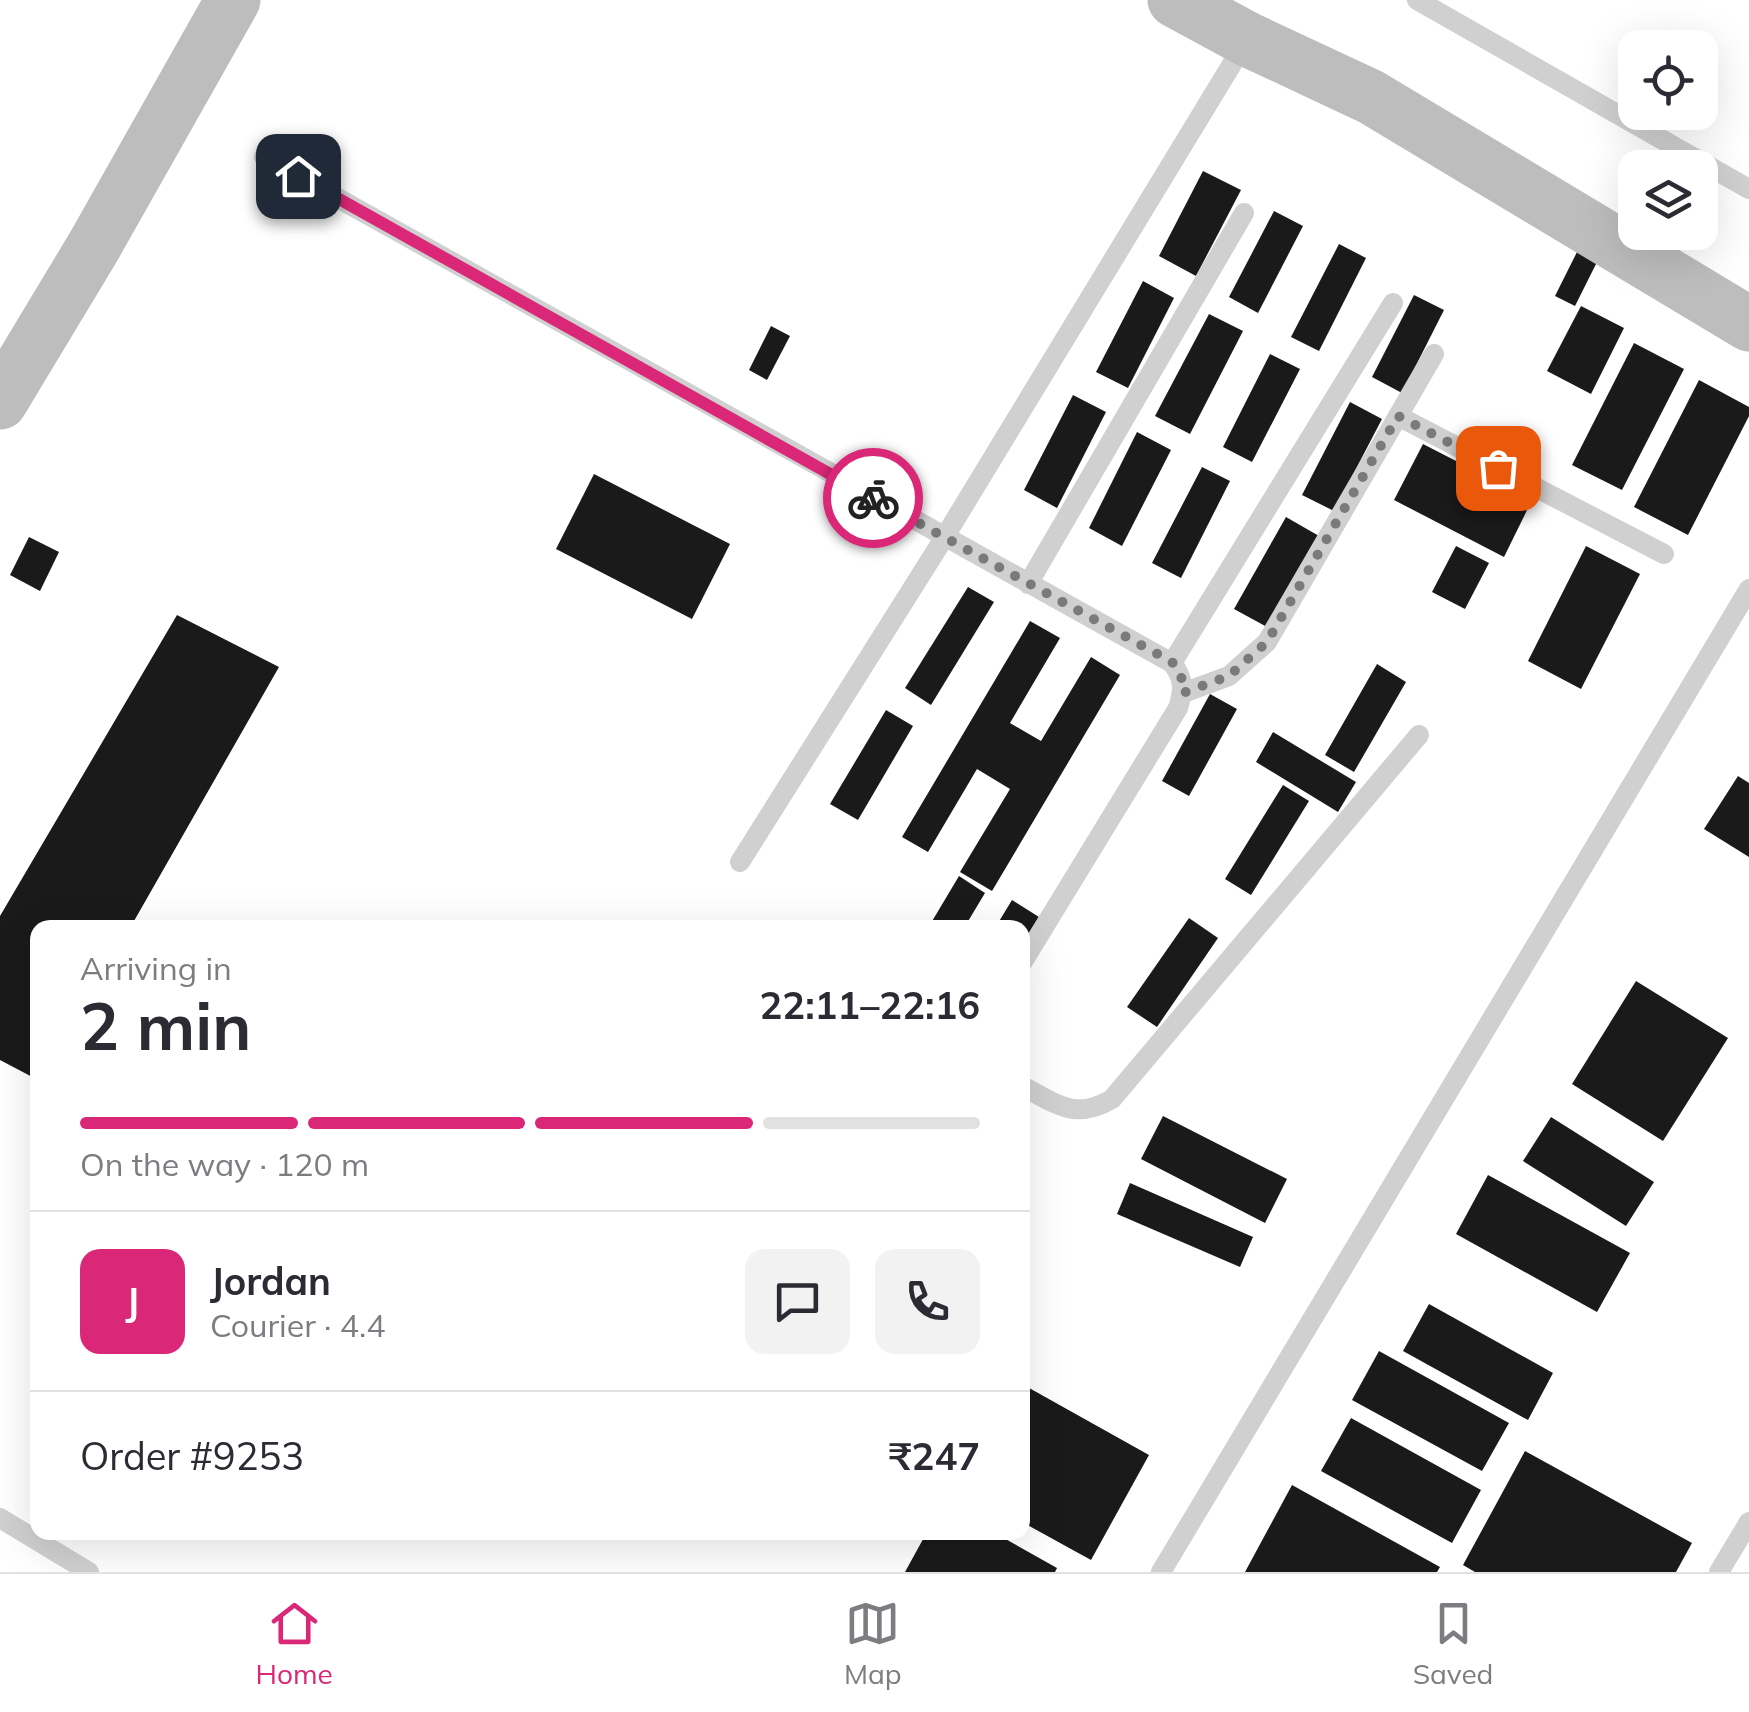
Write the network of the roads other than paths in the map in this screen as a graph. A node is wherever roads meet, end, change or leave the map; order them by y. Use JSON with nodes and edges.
{"nodes":[{"id":1,"x":233,"y":0,"type":"edge"},
{"id":2,"x":1174,"y":0,"type":"edge"},
{"id":3,"x":1416,"y":0,"type":"edge"},
{"id":4,"x":1247,"y":40,"type":"junction"},
{"id":5,"x":264,"y":157,"type":"dead end"},
{"id":6,"x":1749,"y":190,"type":"edge"},
{"id":7,"x":1244,"y":213,"type":"dead end"},
{"id":8,"x":1393,"y":303,"type":"dead end"},
{"id":9,"x":1749,"y":324,"type":"edge"},
{"id":10,"x":1434,"y":354,"type":"dead end"},
{"id":11,"x":0,"y":402,"type":"edge"},
{"id":12,"x":1398,"y":416,"type":"junction"},
{"id":13,"x":944,"y":538,"type":"junction"},
{"id":14,"x":1664,"y":554,"type":"dead end"},
{"id":15,"x":1028,"y":584,"type":"junction"},
{"id":16,"x":1749,"y":589,"type":"edge"},
{"id":17,"x":1172,"y":662,"type":"junction"},
{"id":18,"x":1183,"y":693,"type":"junction"},
{"id":19,"x":1419,"y":735,"type":"dead end"},
{"id":20,"x":740,"y":862,"type":"dead end"},
{"id":21,"x":1030,"y":950,"type":"edge"},
{"id":22,"x":1030,"y":1090,"type":"edge"},
{"id":23,"x":0,"y":1518,"type":"edge"},
{"id":24,"x":1749,"y":1522,"type":"edge"},
{"id":25,"x":30,"y":1536,"type":"edge"},
{"id":26,"x":36,"y":1540,"type":"edge"},
{"id":27,"x":89,"y":1572,"type":"edge"},
{"id":28,"x":1162,"y":1572,"type":"edge"},
{"id":29,"x":1719,"y":1572,"type":"edge"}],
"edges":[{"from":1,"to":11,"type":"main road"},
{"from":2,"to":4,"type":"main road"},
{"from":3,"to":6,"type":"lane"},
{"from":4,"to":9,"type":"main road"},
{"from":4,"to":13,"type":"lane"},
{"from":5,"to":13,"type":"lane"},
{"from":7,"to":15,"type":"lane"},
{"from":8,"to":17,"type":"lane"},
{"from":10,"to":12,"type":"lane"},
{"from":12,"to":14,"type":"lane"},
{"from":12,"to":18,"type":"lane"},
{"from":13,"to":15,"type":"lane"},
{"from":13,"to":20,"type":"lane"},
{"from":15,"to":17,"type":"lane"},
{"from":16,"to":28,"type":"lane"},
{"from":17,"to":18,"type":"lane"},
{"from":18,"to":21,"type":"lane"},
{"from":19,"to":22,"type":"lane"},
{"from":23,"to":25,"type":"lane"},
{"from":24,"to":29,"type":"lane"},
{"from":26,"to":27,"type":"lane"}]}
